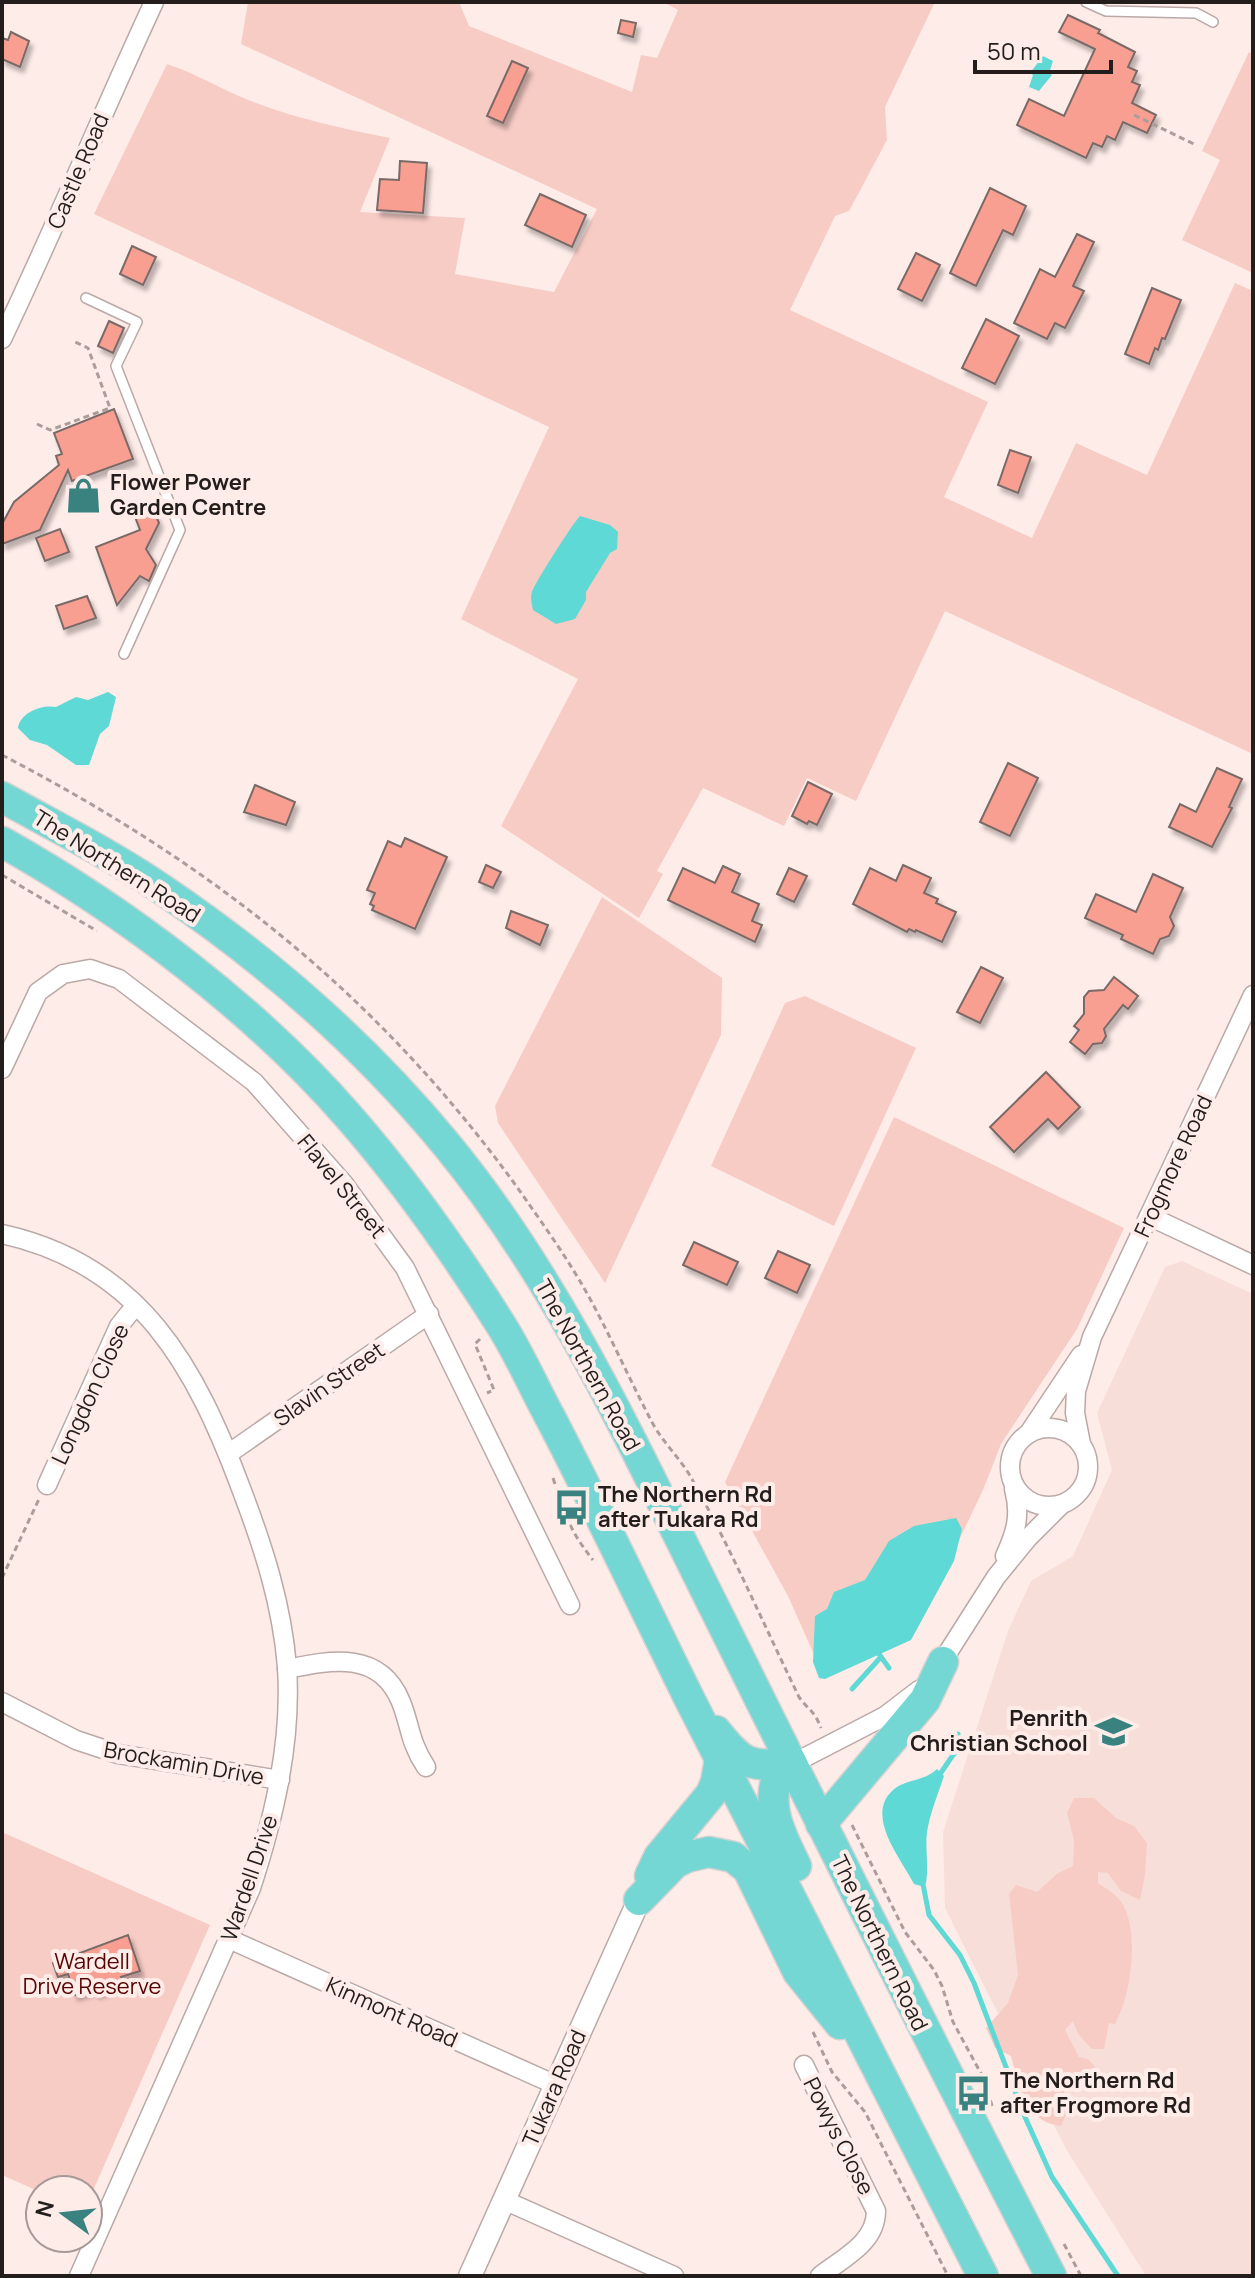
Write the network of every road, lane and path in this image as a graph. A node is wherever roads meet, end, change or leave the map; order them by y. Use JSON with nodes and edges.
{"nodes":[{"id":1,"x":154,"y":2,"type":"edge"},
{"id":2,"x":1086,"y":2,"type":"edge"},
{"id":3,"x":1213,"y":22,"type":"dead end"},
{"id":4,"x":1134,"y":115,"type":"dead end"},
{"id":5,"x":1196,"y":145,"type":"dead end"},
{"id":6,"x":86,"y":298,"type":"dead end"},
{"id":7,"x":5,"y":327,"type":"edge"},
{"id":8,"x":75,"y":342,"type":"dead end"},
{"id":9,"x":37,"y":424,"type":"dead end"},
{"id":10,"x":124,"y":654,"type":"dead end"},
{"id":11,"x":2,"y":797,"type":"edge"},
{"id":12,"x":2,"y":842,"type":"edge"},
{"id":13,"x":1253,"y":995,"type":"edge"},
{"id":14,"x":2,"y":1069,"type":"edge"},
{"id":15,"x":1149,"y":1216,"type":"junction"},
{"id":16,"x":2,"y":1234,"type":"edge"},
{"id":17,"x":1253,"y":1265,"type":"edge"},
{"id":18,"x":136,"y":1305,"type":"junction"},
{"id":19,"x":429,"y":1314,"type":"junction"},
{"id":20,"x":1092,"y":1337,"type":"junction"},
{"id":21,"x":480,"y":1339,"type":"dead end"},
{"id":22,"x":453,"y":1363,"type":"junction"},
{"id":23,"x":484,"y":1366,"type":"junction"},
{"id":24,"x":487,"y":1393,"type":"dead end"},
{"id":25,"x":1029,"y":1433,"type":"junction"},
{"id":26,"x":1081,"y":1444,"type":"junction"},
{"id":27,"x":228,"y":1454,"type":"junction"},
{"id":28,"x":47,"y":1485,"type":"joint"},
{"id":29,"x":1013,"y":1485,"type":"junction"},
{"id":30,"x":1061,"y":1505,"type":"junction"},
{"id":31,"x":996,"y":1577,"type":"junction"},
{"id":32,"x":2,"y":1578,"type":"edge"},
{"id":33,"x":570,"y":1605,"type":"dead end"},
{"id":34,"x":943,"y":1662,"type":"junction"},
{"id":35,"x":287,"y":1669,"type":"junction"},
{"id":36,"x":688,"y":1695,"type":"junction"},
{"id":37,"x":2,"y":1702,"type":"edge"},
{"id":38,"x":720,"y":1759,"type":"junction"},
{"id":39,"x":792,"y":1764,"type":"junction"},
{"id":40,"x":426,"y":1767,"type":"dead end"},
{"id":41,"x":280,"y":1780,"type":"junction"},
{"id":42,"x":836,"y":1822,"type":"junction"},
{"id":43,"x":639,"y":1900,"type":"junction"},
{"id":44,"x":229,"y":1939,"type":"junction"},
{"id":45,"x":813,"y":2031,"type":"dead end"},
{"id":46,"x":804,"y":2065,"type":"dead end"},
{"id":47,"x":881,"y":2075,"type":"junction"},
{"id":48,"x":556,"y":2085,"type":"junction"},
{"id":49,"x":995,"y":2114,"type":"dead end"},
{"id":50,"x":504,"y":2200,"type":"junction"},
{"id":51,"x":1059,"y":2237,"type":"dead end"},
{"id":52,"x":79,"y":2276,"type":"edge"},
{"id":53,"x":470,"y":2276,"type":"edge"},
{"id":54,"x":674,"y":2276,"type":"edge"},
{"id":55,"x":820,"y":2276,"type":"edge"},
{"id":56,"x":948,"y":2276,"type":"edge"},
{"id":57,"x":983,"y":2276,"type":"edge"},
{"id":58,"x":1051,"y":2276,"type":"edge"},
{"id":59,"x":1081,"y":2276,"type":"edge"}],
"edges":[{"from":1,"to":7,"type":"street","name":"Castle Road"},
{"from":2,"to":3,"type":"lane"},
{"from":4,"to":5,"type":"path"},
{"from":6,"to":10,"type":"lane"},
{"from":8,"to":9,"type":"path"},
{"from":11,"to":39,"type":"highway","name":"The Northern Road"},
{"from":12,"to":36,"type":"highway","name":"The Northern Road"},
{"from":13,"to":15,"type":"street","name":"Frogmore Road"},
{"from":14,"to":19,"type":"street","name":"Flavel Street"},
{"from":15,"to":17,"type":"street"},
{"from":15,"to":20,"type":"street","name":"Frogmore Road"},
{"from":16,"to":18,"type":"street","name":"Wardell Drive"},
{"from":18,"to":27,"type":"street","name":"Wardell Drive"},
{"from":18,"to":28,"type":"street","name":"Longdon Close"},
{"from":19,"to":22,"type":"street","name":"Flavel Street"},
{"from":19,"to":27,"type":"street","name":"Slavin Street"},
{"from":20,"to":25,"type":"street","name":"Frogmore Road"},
{"from":20,"to":26,"type":"street","name":"Frogmore Road"},
{"from":21,"to":23,"type":"path"},
{"from":22,"to":23,"type":"path"},
{"from":22,"to":33,"type":"street","name":"Flavel Street"},
{"from":23,"to":24,"type":"path"},
{"from":25,"to":26,"type":"street"},
{"from":25,"to":29,"type":"street"},
{"from":26,"to":30,"type":"street"},
{"from":27,"to":35,"type":"street","name":"Wardell Drive"},
{"from":28,"to":32,"type":"path"},
{"from":29,"to":30,"type":"street"},
{"from":29,"to":31,"type":"street"},
{"from":30,"to":31,"type":"street"},
{"from":31,"to":34,"type":"street"},
{"from":34,"to":39,"type":"street"},
{"from":34,"to":42,"type":"highway"},
{"from":35,"to":40,"type":"street"},
{"from":35,"to":41,"type":"street","name":"Wardell Drive"},
{"from":36,"to":38,"type":"highway","name":"The Northern Road"},
{"from":36,"to":39,"type":"highway"},
{"from":37,"to":41,"type":"street","name":"Brockamin Drive"},
{"from":38,"to":43,"type":"highway"},
{"from":38,"to":47,"type":"highway","name":"The Northern Road"},
{"from":39,"to":42,"type":"highway","name":"The Northern Road"},
{"from":39,"to":47,"type":"highway"},
{"from":41,"to":44,"type":"street","name":"Wardell Drive"},
{"from":42,"to":49,"type":"path"},
{"from":42,"to":58,"type":"highway","name":"The Northern Road"},
{"from":43,"to":47,"type":"highway"},
{"from":43,"to":48,"type":"street","name":"Tukara Road"},
{"from":44,"to":48,"type":"street","name":"Kinmont Road"},
{"from":44,"to":52,"type":"street","name":"Wardell Drive"},
{"from":45,"to":56,"type":"path"},
{"from":46,"to":55,"type":"street","name":"Powys Close"},
{"from":47,"to":57,"type":"highway","name":"The Northern Road"},
{"from":48,"to":50,"type":"street","name":"Tukara Road"},
{"from":50,"to":53,"type":"street","name":"Tukara Road"},
{"from":50,"to":54,"type":"street"},
{"from":51,"to":59,"type":"path"}]}
